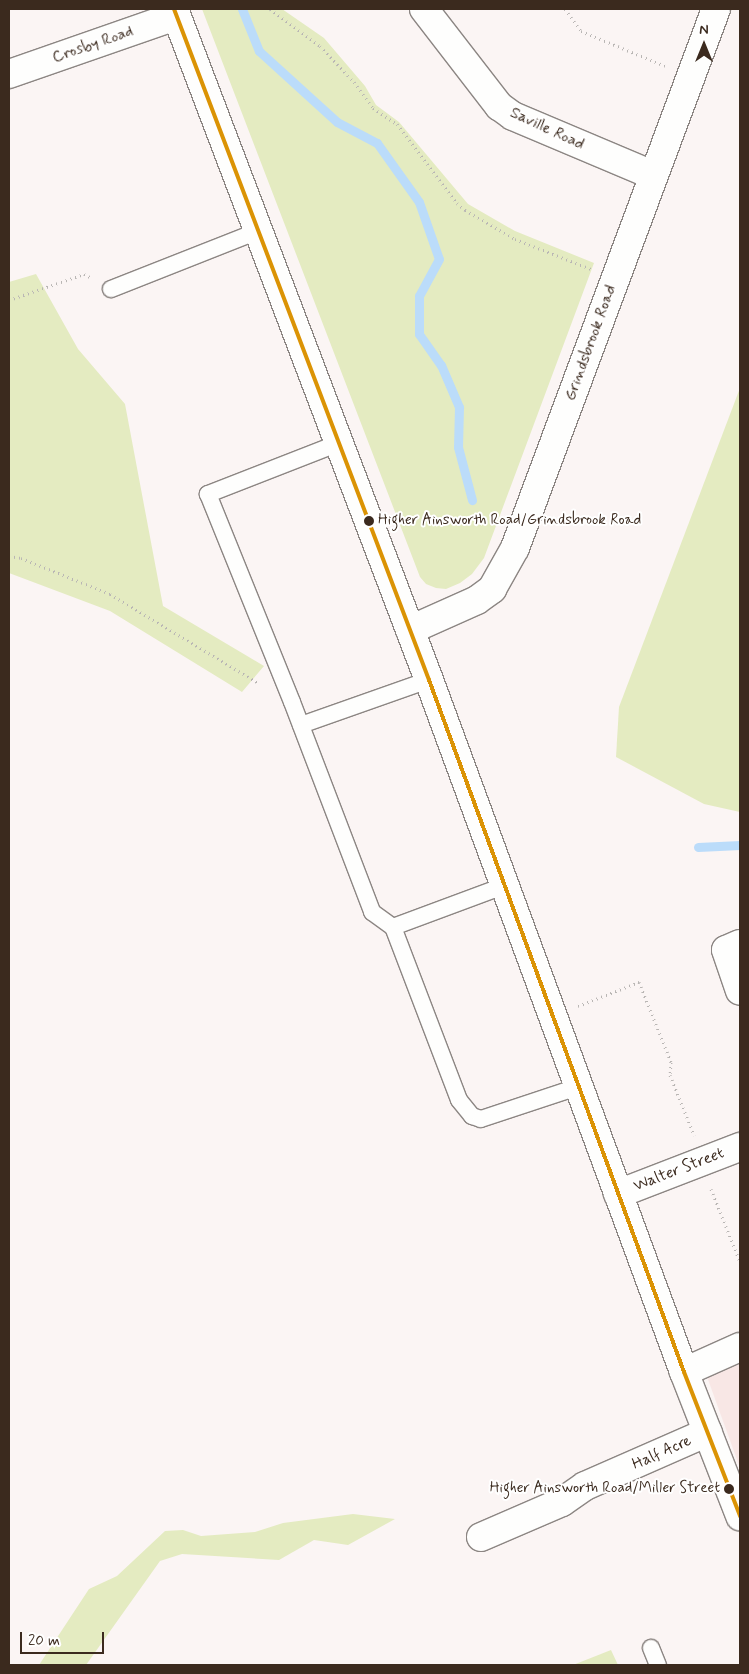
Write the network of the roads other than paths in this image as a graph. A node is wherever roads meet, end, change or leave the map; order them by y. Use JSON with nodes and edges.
{"nodes":[{"id":1,"x":424,"y":9,"type":"edge"},
{"id":2,"x":716,"y":9,"type":"edge"},
{"id":3,"x":175,"y":12,"type":"edge"},
{"id":4,"x":9,"y":74,"type":"edge"},
{"id":5,"x":653,"y":175,"type":"junction"},
{"id":6,"x":258,"y":231,"type":"junction"},
{"id":7,"x":111,"y":289,"type":"road end"},
{"id":8,"x":339,"y":443,"type":"junction"},
{"id":9,"x":410,"y":630,"type":"junction"},
{"id":10,"x":429,"y":680,"type":"junction"},
{"id":11,"x":301,"y":724,"type":"junction"},
{"id":12,"x":503,"y":886,"type":"junction"},
{"id":13,"x":393,"y":927,"type":"junction"},
{"id":14,"x":740,"y":944,"type":"edge"},
{"id":15,"x":740,"y":991,"type":"edge"},
{"id":16,"x":578,"y":1087,"type":"junction"},
{"id":17,"x":740,"y":1147,"type":"edge"},
{"id":18,"x":618,"y":1194,"type":"junction"},
{"id":19,"x":740,"y":1347,"type":"edge"},
{"id":20,"x":684,"y":1372,"type":"junction"},
{"id":21,"x":708,"y":1432,"type":"junction"},
{"id":22,"x":740,"y":1516,"type":"edge"},
{"id":23,"x":481,"y":1537,"type":"dead end"},
{"id":24,"x":651,"y":1648,"type":"dead end"},
{"id":25,"x":658,"y":1665,"type":"edge"}],
"edges":[{"from":1,"to":5,"type":"street","name":"Saville Road"},
{"from":2,"to":5,"type":"street","name":"Grindsbrook Road"},
{"from":3,"to":4,"type":"street","name":"Crosby Road"},
{"from":3,"to":6,"type":"street"},
{"from":5,"to":9,"type":"street","name":"Grindsbrook Road"},
{"from":6,"to":7,"type":"lane"},
{"from":6,"to":8,"type":"street"},
{"from":8,"to":9,"type":"street"},
{"from":8,"to":11,"type":"lane"},
{"from":9,"to":10,"type":"street"},
{"from":10,"to":11,"type":"lane"},
{"from":10,"to":12,"type":"street"},
{"from":11,"to":13,"type":"lane"},
{"from":12,"to":13,"type":"lane"},
{"from":12,"to":16,"type":"street"},
{"from":13,"to":16,"type":"lane"},
{"from":14,"to":15,"type":"street"},
{"from":16,"to":18,"type":"street"},
{"from":17,"to":18,"type":"street","name":"Walter Street"},
{"from":18,"to":20,"type":"street"},
{"from":19,"to":20,"type":"street"},
{"from":20,"to":21,"type":"street"},
{"from":21,"to":22,"type":"street"},
{"from":21,"to":23,"type":"street","name":"Half Acre"},
{"from":24,"to":25,"type":"lane"}]}
